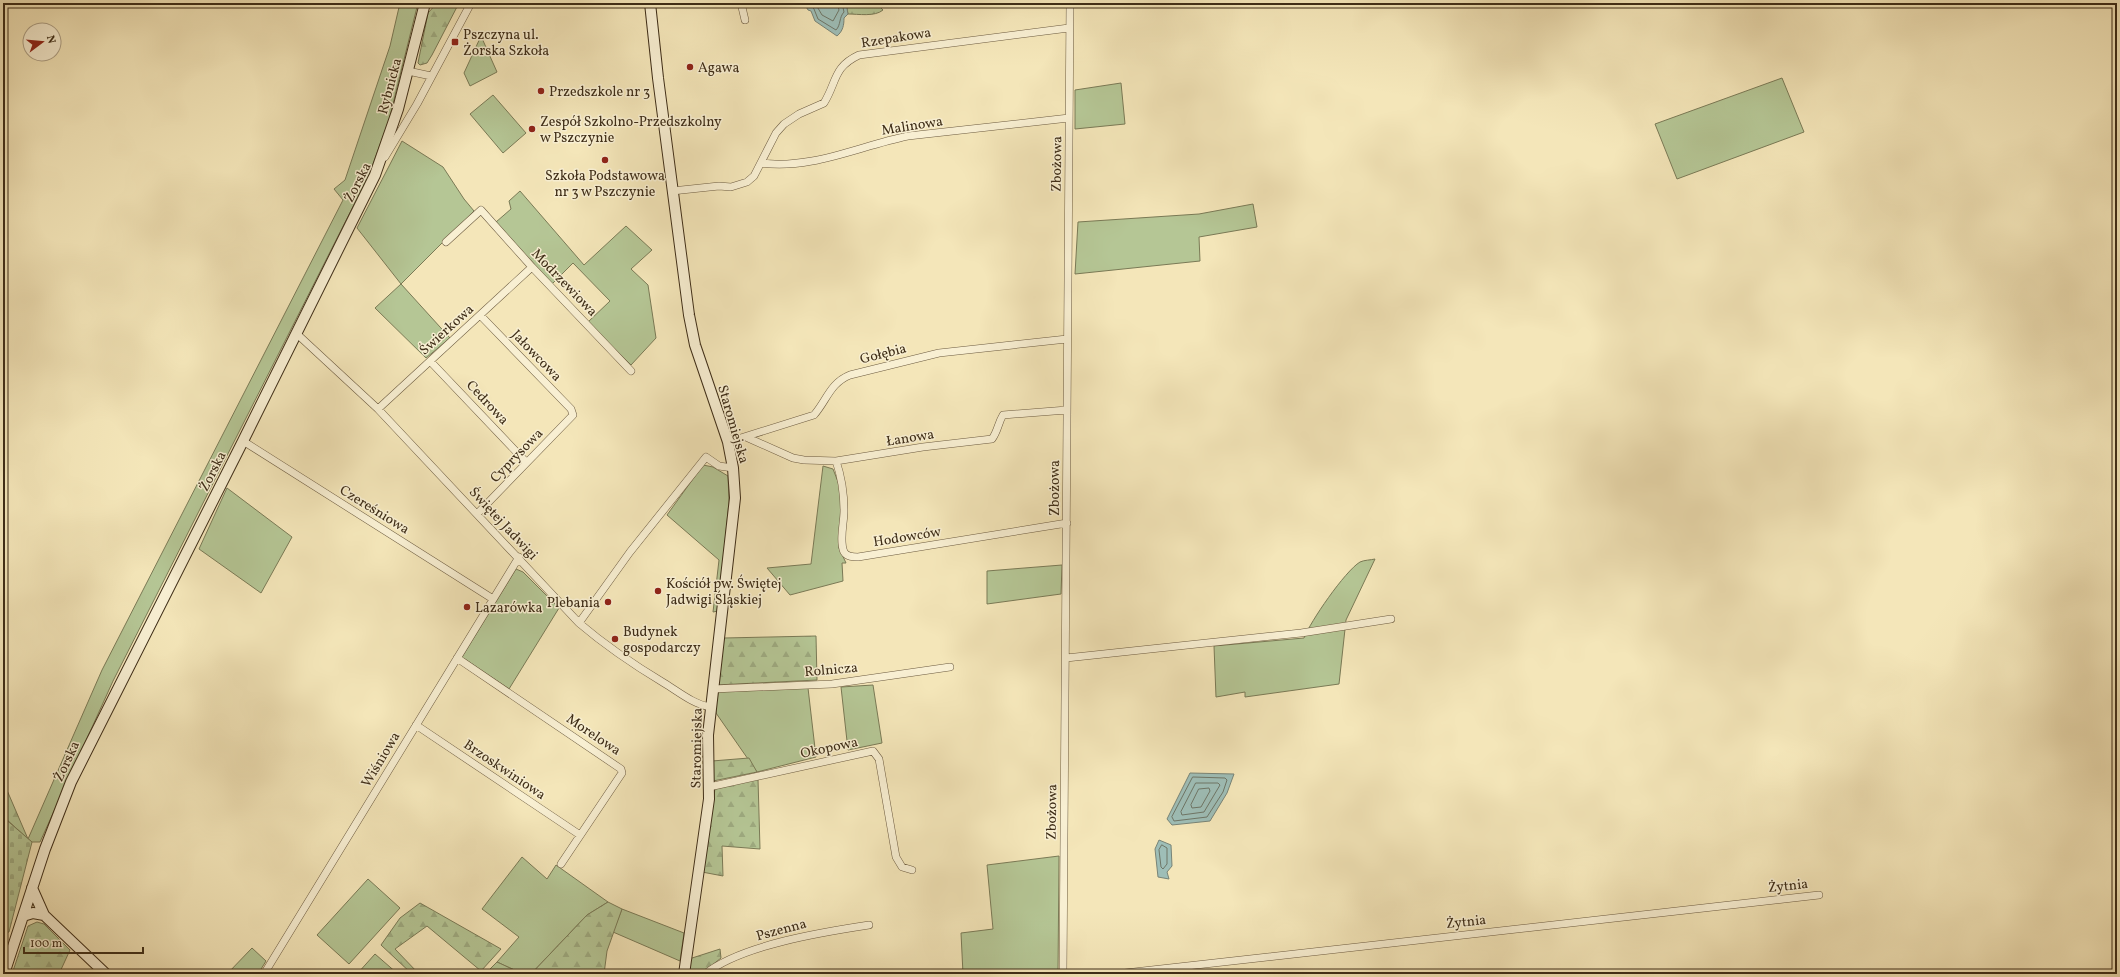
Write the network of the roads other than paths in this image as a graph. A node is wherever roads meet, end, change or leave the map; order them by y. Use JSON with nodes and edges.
{"nodes":[{"id":1,"x":425,"y":3,"type":"edge"},
{"id":2,"x":471,"y":3,"type":"edge"},
{"id":3,"x":650,"y":3,"type":"edge"},
{"id":4,"x":741,"y":3,"type":"edge"},
{"id":5,"x":1070,"y":3,"type":"edge"},
{"id":6,"x":745,"y":20,"type":"dead end"},
{"id":7,"x":1070,"y":28,"type":"junction"},
{"id":8,"x":408,"y":71,"type":"junction"},
{"id":9,"x":431,"y":76,"type":"junction"},
{"id":10,"x":1069,"y":118,"type":"junction"},
{"id":11,"x":761,"y":163,"type":"junction"},
{"id":12,"x":375,"y":175,"type":"junction"},
{"id":13,"x":672,"y":191,"type":"junction"},
{"id":14,"x":446,"y":242,"type":"dead end"},
{"id":15,"x":532,"y":267,"type":"junction"},
{"id":16,"x":480,"y":315,"type":"junction"},
{"id":17,"x":297,"y":334,"type":"junction"},
{"id":18,"x":1067,"y":339,"type":"junction"},
{"id":19,"x":430,"y":360,"type":"junction"},
{"id":20,"x":631,"y":371,"type":"dead end"},
{"id":21,"x":378,"y":409,"type":"junction"},
{"id":22,"x":1067,"y":410,"type":"junction"},
{"id":23,"x":573,"y":415,"type":"joint"},
{"id":24,"x":746,"y":437,"type":"junction"},
{"id":25,"x":243,"y":441,"type":"junction"},
{"id":26,"x":728,"y":442,"type":"junction"},
{"id":27,"x":836,"y":461,"type":"junction"},
{"id":28,"x":526,"y":462,"type":"junction"},
{"id":29,"x":733,"y":468,"type":"junction"},
{"id":30,"x":477,"y":514,"type":"junction"},
{"id":31,"x":1067,"y":522,"type":"junction"},
{"id":32,"x":519,"y":557,"type":"junction"},
{"id":33,"x":493,"y":599,"type":"junction"},
{"id":34,"x":1391,"y":619,"type":"dead end"},
{"id":35,"x":579,"y":623,"type":"junction"},
{"id":36,"x":457,"y":658,"type":"junction"},
{"id":37,"x":1066,"y":658,"type":"junction"},
{"id":38,"x":950,"y":667,"type":"dead end"},
{"id":39,"x":713,"y":688,"type":"junction"},
{"id":40,"x":710,"y":707,"type":"junction"},
{"id":41,"x":416,"y":725,"type":"junction"},
{"id":42,"x":709,"y":787,"type":"junction"},
{"id":43,"x":580,"y":835,"type":"junction"},
{"id":44,"x":561,"y":864,"type":"dead end"},
{"id":45,"x":912,"y":870,"type":"dead end"},
{"id":46,"x":32,"y":888,"type":"junction"},
{"id":47,"x":1819,"y":895,"type":"dead end"},
{"id":48,"x":44,"y":915,"type":"junction"},
{"id":49,"x":23,"y":916,"type":"junction"},
{"id":50,"x":868,"y":925,"type":"dead end"},
{"id":51,"x":4,"y":970,"type":"edge"},
{"id":52,"x":106,"y":974,"type":"edge"},
{"id":53,"x":264,"y":974,"type":"edge"},
{"id":54,"x":684,"y":974,"type":"edge"},
{"id":55,"x":705,"y":974,"type":"edge"},
{"id":56,"x":1063,"y":974,"type":"edge"},
{"id":57,"x":1116,"y":974,"type":"edge"}],
"edges":[{"from":1,"to":8,"type":"street","name":"Rybnicka"},
{"from":2,"to":9,"type":"street","name":"Żorska"},
{"from":3,"to":13,"type":"street","name":"Staromiejska"},
{"from":4,"to":6,"type":"street"},
{"from":5,"to":7,"type":"street","name":"Zbożowa"},
{"from":7,"to":10,"type":"street","name":"Zbożowa"},
{"from":7,"to":11,"type":"street","name":"Rzepakowa"},
{"from":8,"to":9,"type":"street"},
{"from":8,"to":12,"type":"street","name":"Rybnicka"},
{"from":9,"to":12,"type":"street","name":"Żorska"},
{"from":10,"to":11,"type":"street","name":"Malinowa"},
{"from":10,"to":18,"type":"street","name":"Zbożowa"},
{"from":11,"to":13,"type":"street","name":"Rzepakowa"},
{"from":12,"to":17,"type":"street","name":"Żorska"},
{"from":13,"to":26,"type":"street","name":"Staromiejska"},
{"from":14,"to":15,"type":"street","name":"Modrzewiowa"},
{"from":15,"to":16,"type":"street","name":"Świerkowa"},
{"from":15,"to":20,"type":"street","name":"Modrzewiowa"},
{"from":16,"to":19,"type":"street","name":"Świerkowa"},
{"from":16,"to":23,"type":"street","name":"Jałowcowa"},
{"from":17,"to":21,"type":"street","name":"Świętej Jadwigi"},
{"from":17,"to":25,"type":"street","name":"Żorska"},
{"from":18,"to":22,"type":"street","name":"Zbożowa"},
{"from":18,"to":24,"type":"street","name":"Gołębia"},
{"from":19,"to":21,"type":"street","name":"Świerkowa"},
{"from":19,"to":28,"type":"street","name":"Cedrowa"},
{"from":21,"to":30,"type":"street","name":"Świętej Jadwigi"},
{"from":22,"to":27,"type":"street","name":"Łanowa"},
{"from":22,"to":31,"type":"street","name":"Zbożowa"},
{"from":23,"to":28,"type":"street","name":"Cyprysowa"},
{"from":24,"to":26,"type":"street","name":"Gołębia"},
{"from":24,"to":27,"type":"street","name":"Łanowa"},
{"from":25,"to":33,"type":"street","name":"Czereśniowa"},
{"from":25,"to":46,"type":"street","name":"Żorska"},
{"from":26,"to":29,"type":"street","name":"Staromiejska"},
{"from":27,"to":31,"type":"street","name":"Hodowców"},
{"from":28,"to":30,"type":"street","name":"Cyprysowa"},
{"from":29,"to":35,"type":"street"},
{"from":29,"to":39,"type":"street","name":"Staromiejska"},
{"from":30,"to":32,"type":"street","name":"Świętej Jadwigi"},
{"from":31,"to":37,"type":"street","name":"Zbożowa"},
{"from":32,"to":33,"type":"street","name":"Wiśniowa"},
{"from":32,"to":35,"type":"street","name":"Świętej Jadwigi"},
{"from":33,"to":36,"type":"street","name":"Wiśniowa"},
{"from":34,"to":37,"type":"street"},
{"from":35,"to":40,"type":"street","name":"Świętej Jadwigi"},
{"from":36,"to":41,"type":"street","name":"Wiśniowa"},
{"from":36,"to":43,"type":"street","name":"Morelowa"},
{"from":37,"to":56,"type":"street","name":"Zbożowa"},
{"from":38,"to":39,"type":"street","name":"Rolnicza"},
{"from":39,"to":40,"type":"street","name":"Staromiejska"},
{"from":40,"to":42,"type":"street","name":"Staromiejska"},
{"from":41,"to":43,"type":"street","name":"Brzoskwiniowa"},
{"from":41,"to":53,"type":"street","name":"Wiśniowa"},
{"from":42,"to":45,"type":"street","name":"Okopowa"},
{"from":42,"to":54,"type":"street","name":"Staromiejska"},
{"from":43,"to":44,"type":"street","name":"Morelowa"},
{"from":46,"to":48,"type":"street"},
{"from":46,"to":49,"type":"street","name":"Żorska"},
{"from":47,"to":57,"type":"street","name":"Żytnia"},
{"from":48,"to":49,"type":"street"},
{"from":48,"to":52,"type":"street"},
{"from":49,"to":51,"type":"street","name":"Żorska"},
{"from":50,"to":55,"type":"street","name":"Pszenna"}]}
